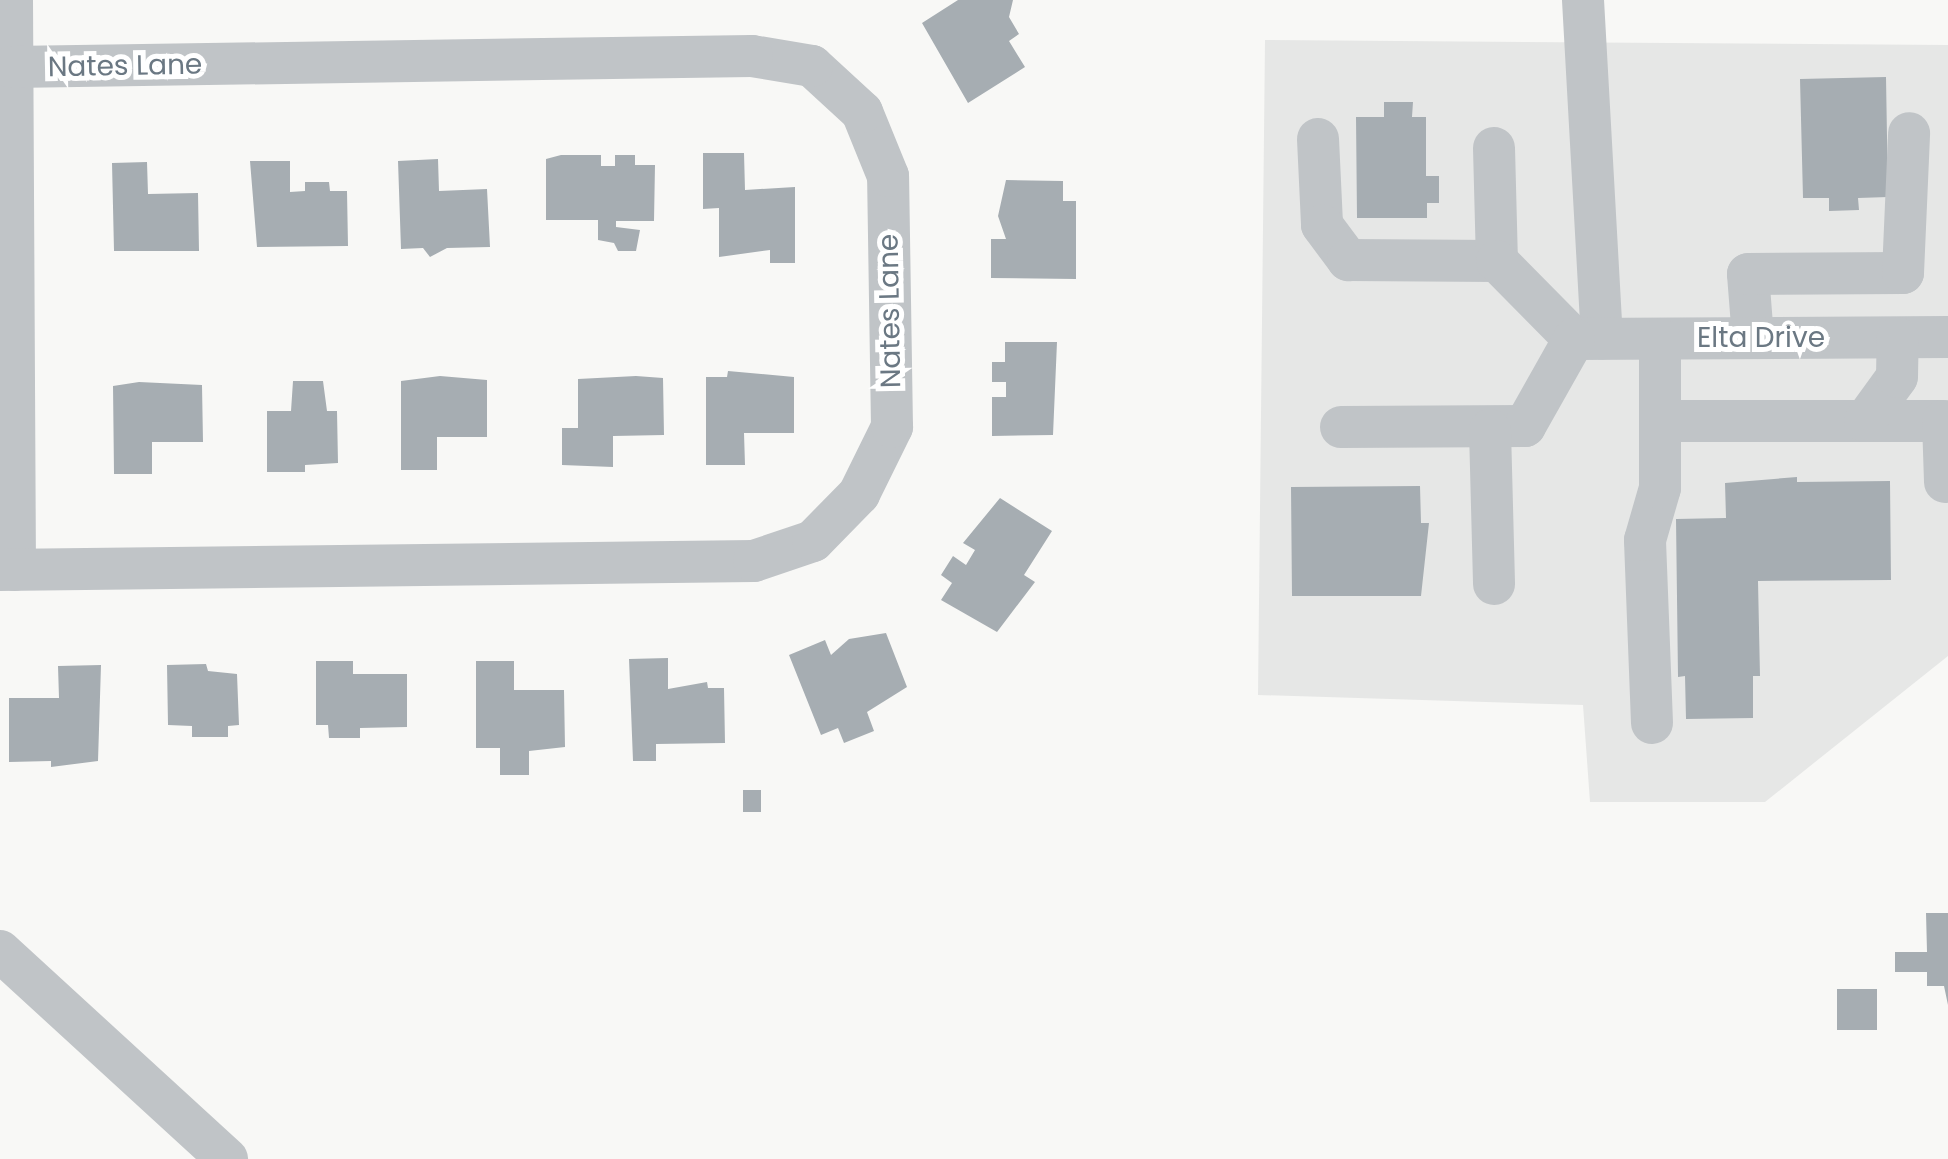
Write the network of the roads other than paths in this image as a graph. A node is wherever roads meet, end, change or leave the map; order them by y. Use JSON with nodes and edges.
{"nodes":[{"id":1,"x":12,"y":0,"type":"edge"},
{"id":2,"x":1583,"y":0,"type":"edge"},
{"id":3,"x":12,"y":67,"type":"junction"},
{"id":4,"x":1909,"y":133,"type":"dead end"},
{"id":5,"x":1318,"y":140,"type":"dead end"},
{"id":6,"x":1494,"y":148,"type":"dead end"},
{"id":7,"x":1497,"y":262,"type":"junction"},
{"id":8,"x":1660,"y":338,"type":"junction"},
{"id":9,"x":1754,"y":338,"type":"junction"},
{"id":10,"x":1898,"y":338,"type":"junction"},
{"id":11,"x":1948,"y":338,"type":"edge"},
{"id":12,"x":1588,"y":339,"type":"junction"},
{"id":13,"x":1865,"y":421,"type":"junction"},
{"id":14,"x":1660,"y":422,"type":"junction"},
{"id":15,"x":1340,"y":427,"type":"dead end"},
{"id":16,"x":1490,"y":430,"type":"junction"},
{"id":17,"x":1946,"y":482,"type":"dead end"},
{"id":18,"x":8,"y":570,"type":"edge"},
{"id":19,"x":1494,"y":584,"type":"dead end"},
{"id":20,"x":1652,"y":723,"type":"dead end"},
{"id":21,"x":0,"y":951,"type":"edge"},
{"id":22,"x":227,"y":1159,"type":"edge"}],
"edges":[{"from":1,"to":3,"type":"street"},
{"from":2,"to":12,"type":"street"},
{"from":3,"to":18,"type":"street"},
{"from":3,"to":18,"type":"street","name":"Nates Lane"},
{"from":4,"to":9,"type":"street"},
{"from":5,"to":7,"type":"street"},
{"from":6,"to":7,"type":"street"},
{"from":7,"to":12,"type":"street"},
{"from":8,"to":9,"type":"street","name":"Elta Drive"},
{"from":8,"to":12,"type":"street","name":"Elta Drive"},
{"from":8,"to":14,"type":"street"},
{"from":9,"to":10,"type":"street","name":"Elta Drive"},
{"from":10,"to":11,"type":"street","name":"Elta Drive"},
{"from":10,"to":13,"type":"street"},
{"from":12,"to":16,"type":"street"},
{"from":13,"to":14,"type":"street"},
{"from":13,"to":17,"type":"street"},
{"from":14,"to":20,"type":"street"},
{"from":15,"to":16,"type":"street"},
{"from":16,"to":19,"type":"street"},
{"from":21,"to":22,"type":"street"}]}
